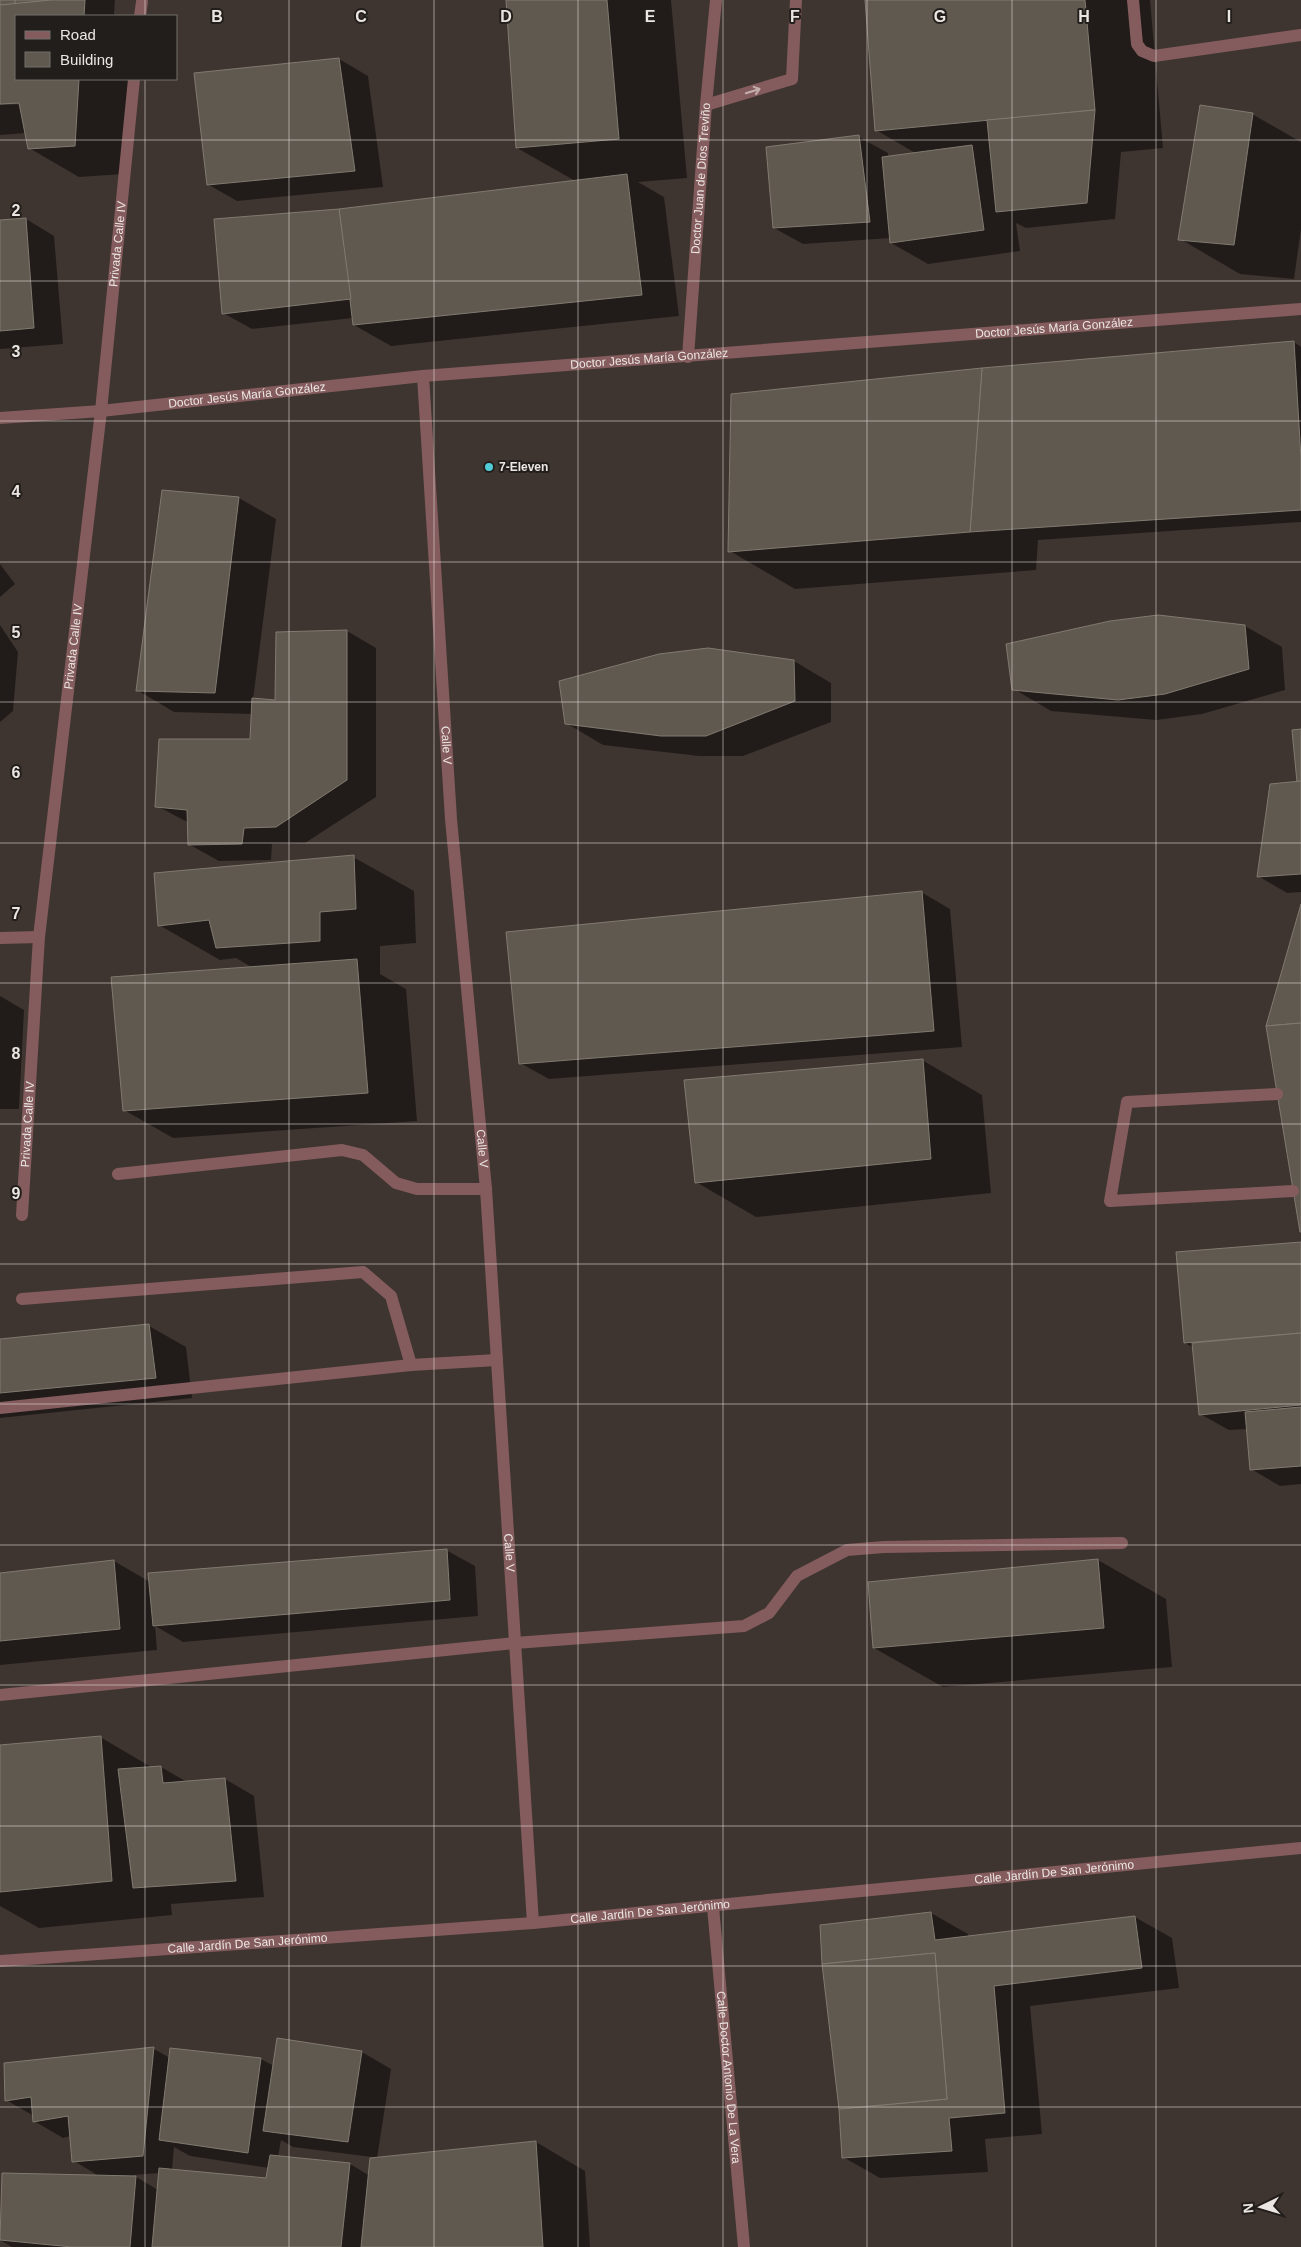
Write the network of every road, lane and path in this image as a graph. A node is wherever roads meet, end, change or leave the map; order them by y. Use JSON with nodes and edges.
{"nodes":[{"id":1,"x":716,"y":0,"type":"edge"},
{"id":2,"x":796,"y":0,"type":"edge"},
{"id":3,"x":1133,"y":0,"type":"edge"},
{"id":4,"x":142,"y":2,"type":"dead end"},
{"id":5,"x":140,"y":15,"type":"edge"},
{"id":6,"x":1301,"y":35,"type":"edge"},
{"id":7,"x":134,"y":80,"type":"edge"},
{"id":8,"x":706,"y":105,"type":"junction"},
{"id":9,"x":1301,"y":309,"type":"edge"},
{"id":10,"x":688,"y":357,"type":"junction"},
{"id":11,"x":423,"y":376,"type":"junction"},
{"id":12,"x":101,"y":411,"type":"junction"},
{"id":13,"x":0,"y":418,"type":"edge"},
{"id":14,"x":39,"y":937,"type":"junction"},
{"id":15,"x":0,"y":938,"type":"edge"},
{"id":16,"x":1277,"y":1094,"type":"dead end"},
{"id":17,"x":118,"y":1174,"type":"dead end"},
{"id":18,"x":486,"y":1189,"type":"junction"},
{"id":19,"x":1293,"y":1191,"type":"dead end"},
{"id":20,"x":22,"y":1215,"type":"dead end"},
{"id":21,"x":22,"y":1298,"type":"dead end"},
{"id":22,"x":496,"y":1360,"type":"junction"},
{"id":23,"x":411,"y":1365,"type":"junction"},
{"id":24,"x":0,"y":1408,"type":"edge"},
{"id":25,"x":1122,"y":1543,"type":"dead end"},
{"id":26,"x":515,"y":1643,"type":"junction"},
{"id":27,"x":0,"y":1695,"type":"edge"},
{"id":28,"x":1301,"y":1848,"type":"edge"},
{"id":29,"x":713,"y":1907,"type":"junction"},
{"id":30,"x":533,"y":1923,"type":"junction"},
{"id":31,"x":0,"y":1961,"type":"edge"},
{"id":32,"x":744,"y":2247,"type":"edge"}],
"edges":[{"from":1,"to":8,"type":"street","name":"Doctor Juan de Dios Treviño"},
{"from":8,"to":2,"type":"street","one_way":true},
{"from":3,"to":6,"type":"street"},
{"from":4,"to":5,"type":"street"},
{"from":7,"to":12,"type":"street","name":"Privada Calle IV"},
{"from":8,"to":10,"type":"street","name":"Doctor Juan de Dios Treviño"},
{"from":9,"to":10,"type":"street","name":"Doctor Jesús María González"},
{"from":10,"to":11,"type":"street","name":"Doctor Jesús María González"},
{"from":11,"to":12,"type":"street","name":"Doctor Jesús María González"},
{"from":11,"to":18,"type":"street","name":"Calle V"},
{"from":12,"to":13,"type":"street","name":"Doctor Jesús María González"},
{"from":12,"to":14,"type":"street","name":"Privada Calle IV"},
{"from":14,"to":15,"type":"street"},
{"from":14,"to":20,"type":"street","name":"Privada Calle IV"},
{"from":16,"to":19,"type":"street"},
{"from":17,"to":18,"type":"street"},
{"from":18,"to":22,"type":"street","name":"Calle V"},
{"from":21,"to":23,"type":"street"},
{"from":22,"to":23,"type":"street"},
{"from":22,"to":26,"type":"street","name":"Calle V"},
{"from":23,"to":24,"type":"street"},
{"from":25,"to":26,"type":"street"},
{"from":26,"to":27,"type":"street"},
{"from":26,"to":30,"type":"street","name":"Calle V"},
{"from":28,"to":29,"type":"street","name":"Calle Jardín De San Jerónimo"},
{"from":29,"to":30,"type":"street","name":"Calle Jardín De San Jerónimo"},
{"from":29,"to":32,"type":"street","name":"Calle Doctor Antonio De La Vera"},
{"from":30,"to":31,"type":"street","name":"Calle Jardín De San Jerónimo"}]}
